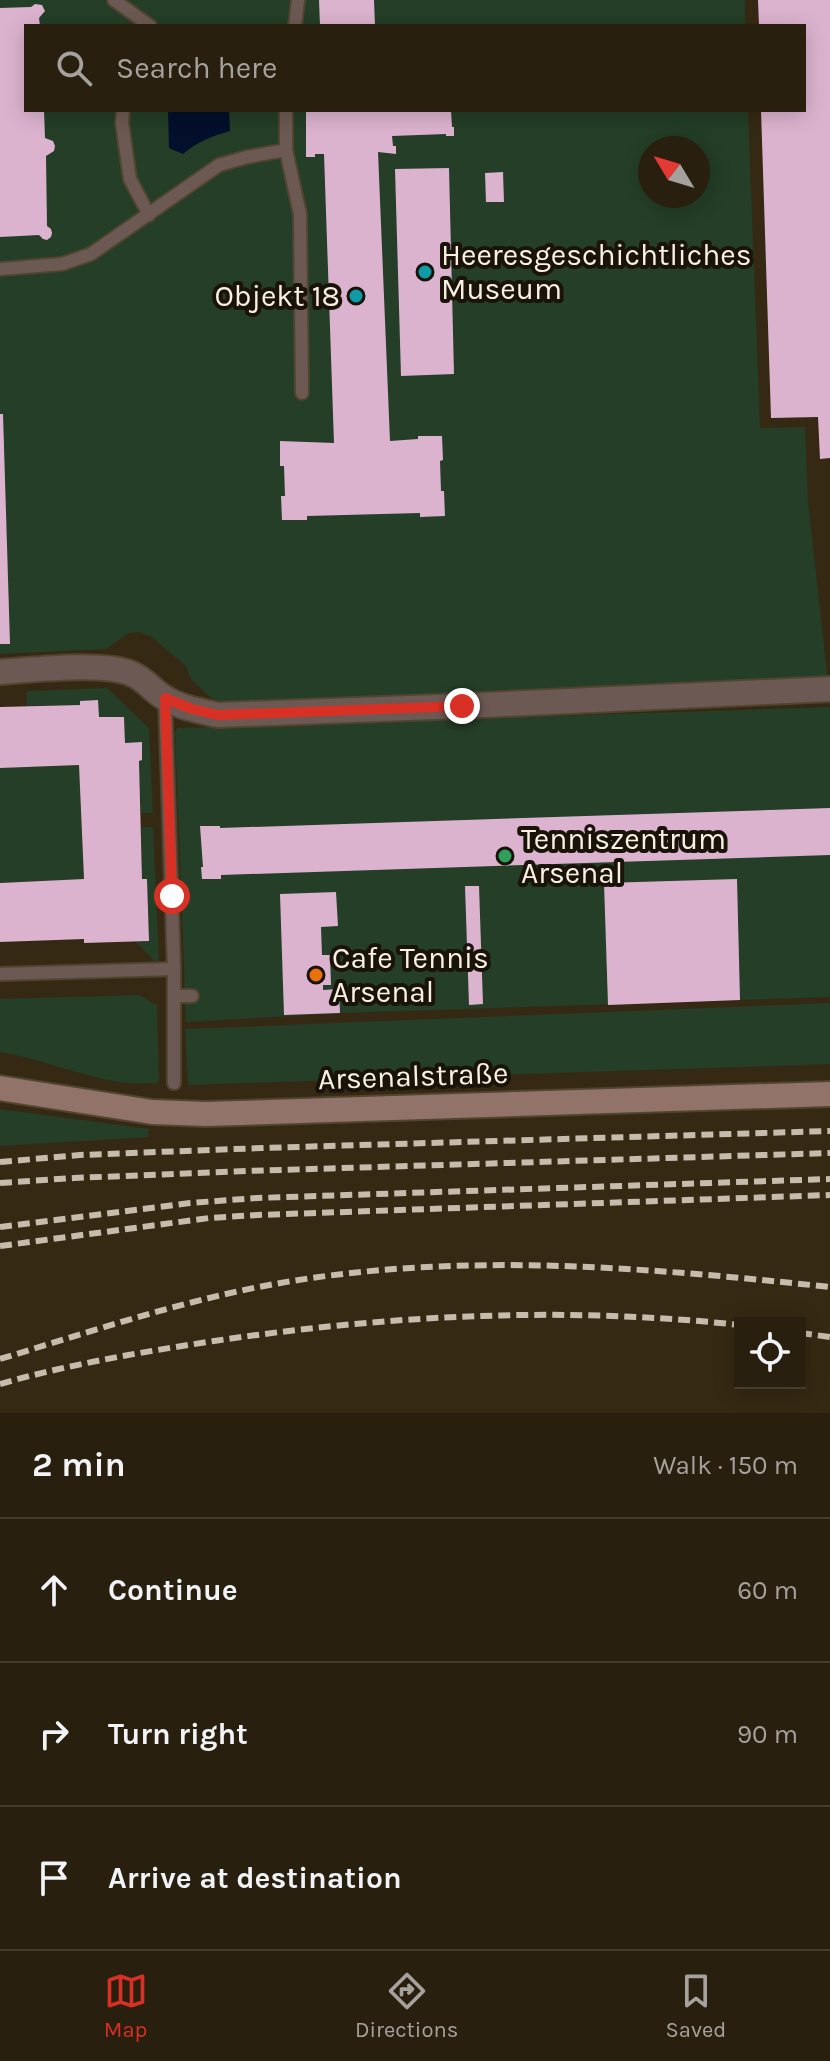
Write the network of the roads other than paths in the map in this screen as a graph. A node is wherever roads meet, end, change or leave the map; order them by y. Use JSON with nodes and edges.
{"nodes":[{"id":1,"x":114,"y":0,"type":"edge"},
{"id":2,"x":298,"y":0,"type":"edge"},
{"id":3,"x":147,"y":24,"type":"edge"},
{"id":4,"x":295,"y":24,"type":"edge"},
{"id":5,"x":123,"y":112,"type":"edge"},
{"id":6,"x":286,"y":112,"type":"edge"},
{"id":7,"x":286,"y":150,"type":"junction"},
{"id":8,"x":149,"y":215,"type":"junction"},
{"id":9,"x":0,"y":269,"type":"edge"},
{"id":10,"x":302,"y":393,"type":"dead end"},
{"id":11,"x":0,"y":672,"type":"edge"},
{"id":12,"x":830,"y":689,"type":"edge"},
{"id":13,"x":165,"y":698,"type":"junction"},
{"id":14,"x":174,"y":969,"type":"junction"},
{"id":15,"x":0,"y":974,"type":"edge"},
{"id":16,"x":174,"y":996,"type":"junction"},
{"id":17,"x":192,"y":996,"type":"dead end"},
{"id":18,"x":174,"y":1083,"type":"dead end"},
{"id":19,"x":0,"y":1088,"type":"edge"},
{"id":20,"x":830,"y":1094,"type":"edge"}],
"edges":[{"from":1,"to":3,"type":"lane"},
{"from":2,"to":4,"type":"lane"},
{"from":5,"to":8,"type":"lane"},
{"from":6,"to":7,"type":"lane"},
{"from":7,"to":8,"type":"lane"},
{"from":7,"to":10,"type":"lane"},
{"from":8,"to":9,"type":"lane"},
{"from":11,"to":13,"type":"street"},
{"from":12,"to":13,"type":"street"},
{"from":13,"to":14,"type":"lane"},
{"from":14,"to":15,"type":"lane"},
{"from":14,"to":16,"type":"lane"},
{"from":16,"to":17,"type":"lane"},
{"from":16,"to":18,"type":"lane"},
{"from":19,"to":20,"type":"main road","name":"Arsenalstraße"}]}
